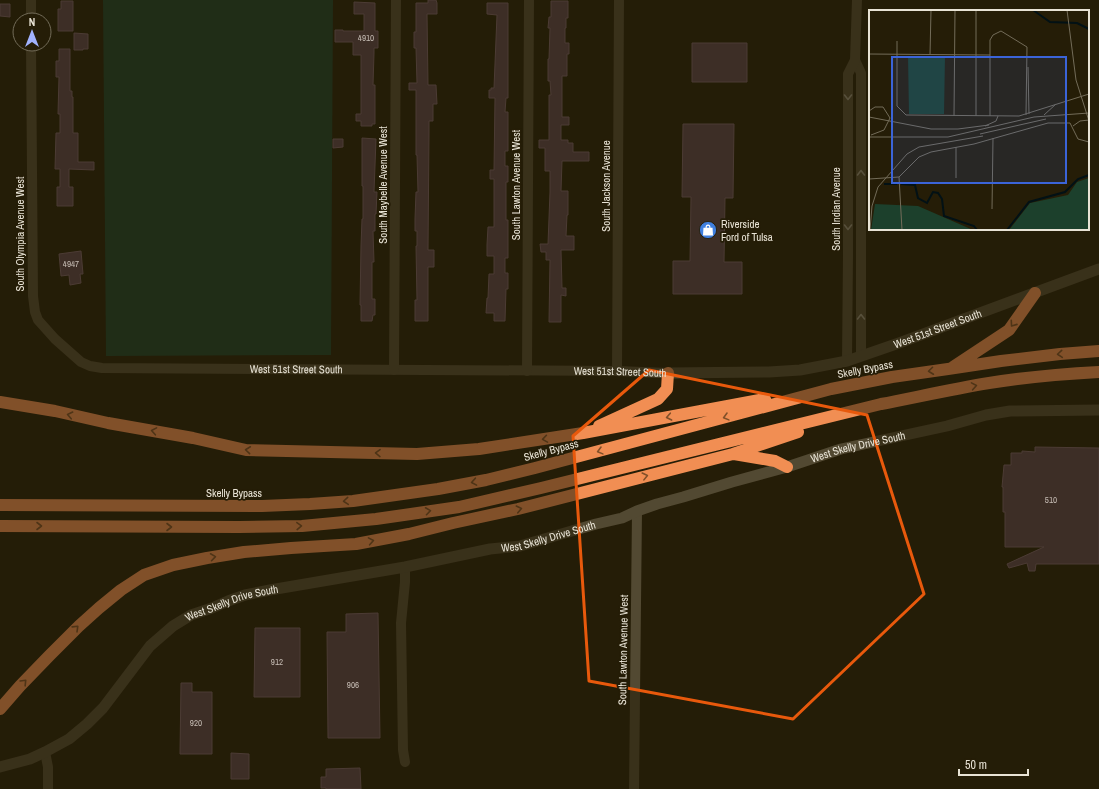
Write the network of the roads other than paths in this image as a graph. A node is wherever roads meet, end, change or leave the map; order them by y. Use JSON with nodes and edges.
{"nodes":[{"id":1,"x":31,"y":0,"type":"edge"},
{"id":2,"x":396,"y":0,"type":"edge"},
{"id":3,"x":528,"y":0,"type":"edge"},
{"id":4,"x":619,"y":0,"type":"edge"},
{"id":5,"x":857,"y":0,"type":"edge"},
{"id":6,"x":31,"y":12,"type":"edge"},
{"id":7,"x":31,"y":52,"type":"edge"},
{"id":8,"x":855,"y":60,"type":"junction"},
{"id":9,"x":861,"y":254,"type":"junction"},
{"id":10,"x":848,"y":255,"type":"junction"},
{"id":11,"x":1099,"y":269,"type":"edge"},
{"id":12,"x":1035,"y":293,"type":"junction"},
{"id":13,"x":1099,"y":351,"type":"edge"},
{"id":14,"x":861,"y":356,"type":"junction"},
{"id":15,"x":847,"y":361,"type":"junction"},
{"id":16,"x":124,"y":368,"type":"joint"},
{"id":17,"x":948,"y":369,"type":"junction"},
{"id":18,"x":394,"y":370,"type":"junction"},
{"id":19,"x":527,"y":371,"type":"junction"},
{"id":20,"x":617,"y":371,"type":"junction"},
{"id":21,"x":1099,"y":372,"type":"edge"},
{"id":22,"x":668,"y":373,"type":"junction"},
{"id":23,"x":831,"y":389,"type":"junction"},
{"id":24,"x":0,"y":402,"type":"edge"},
{"id":25,"x":881,"y":404,"type":"junction"},
{"id":26,"x":1099,"y":410,"type":"edge"},
{"id":27,"x":583,"y":433,"type":"junction"},
{"id":28,"x":733,"y":454,"type":"junction"},
{"id":29,"x":786,"y":467,"type":"junction"},
{"id":30,"x":0,"y":505,"type":"edge"},
{"id":31,"x":637,"y":511,"type":"junction"},
{"id":32,"x":0,"y":526,"type":"edge"},
{"id":33,"x":405,"y":567,"type":"junction"},
{"id":34,"x":0,"y":709,"type":"edge"},
{"id":35,"x":45,"y":752,"type":"junction"},
{"id":36,"x":405,"y":762,"type":"dead end"},
{"id":37,"x":0,"y":766,"type":"edge"},
{"id":38,"x":48,"y":789,"type":"edge"},
{"id":39,"x":634,"y":789,"type":"edge"}],
"edges":[{"from":1,"to":6,"type":"street"},
{"from":2,"to":18,"type":"street","name":"South Maybelle Avenue West"},
{"from":3,"to":19,"type":"street","name":"South Lawton Avenue West"},
{"from":4,"to":20,"type":"street","name":"South Jackson Avenue"},
{"from":5,"to":8,"type":"street","name":"South Indian Avenue"},
{"from":7,"to":16,"type":"street","name":"South Olympia Avenue West"},
{"from":9,"to":8,"type":"street","name":"South Indian Avenue","one_way":true},
{"from":8,"to":10,"type":"street","name":"South Indian Avenue","one_way":true},
{"from":9,"to":10,"type":"street"},
{"from":14,"to":9,"type":"street","name":"South Indian Avenue","one_way":true},
{"from":10,"to":15,"type":"street","name":"South Indian Avenue"},
{"from":11,"to":12,"type":"street","name":"West 51st Street South"},
{"from":12,"to":14,"type":"street","name":"West 51st Street South"},
{"from":12,"to":17,"type":"highway","one_way":true},
{"from":13,"to":17,"type":"highway","name":"Skelly Bypass","one_way":true},
{"from":14,"to":15,"type":"street","name":"West 51st Street South"},
{"from":15,"to":22,"type":"street","name":"West 51st Street South"},
{"from":16,"to":18,"type":"street","name":"West 51st Street South"},
{"from":17,"to":23,"type":"highway","name":"Skelly Bypass","one_way":true},
{"from":18,"to":19,"type":"street","name":"West 51st Street South"},
{"from":19,"to":20,"type":"street","name":"West 51st Street South"},
{"from":20,"to":22,"type":"street","name":"West 51st Street South"},
{"from":25,"to":21,"type":"highway","one_way":true},
{"from":22,"to":27,"type":"highway"},
{"from":23,"to":27,"type":"highway","one_way":true},
{"from":23,"to":30,"type":"highway","name":"Skelly Bypass","one_way":true},
{"from":27,"to":24,"type":"highway","one_way":true},
{"from":25,"to":28,"type":"highway"},
{"from":32,"to":25,"type":"highway","one_way":true},
{"from":26,"to":29,"type":"street","name":"West Skelly Drive South"},
{"from":28,"to":29,"type":"highway"},
{"from":34,"to":28,"type":"highway","one_way":true},
{"from":29,"to":31,"type":"street","name":"West Skelly Drive South"},
{"from":31,"to":33,"type":"street","name":"West Skelly Drive South"},
{"from":31,"to":39,"type":"street","name":"South Lawton Avenue West"},
{"from":33,"to":35,"type":"street","name":"West Skelly Drive South"},
{"from":33,"to":36,"type":"street"},
{"from":35,"to":37,"type":"street","name":"West Skelly Drive South"},
{"from":35,"to":38,"type":"street"}]}
